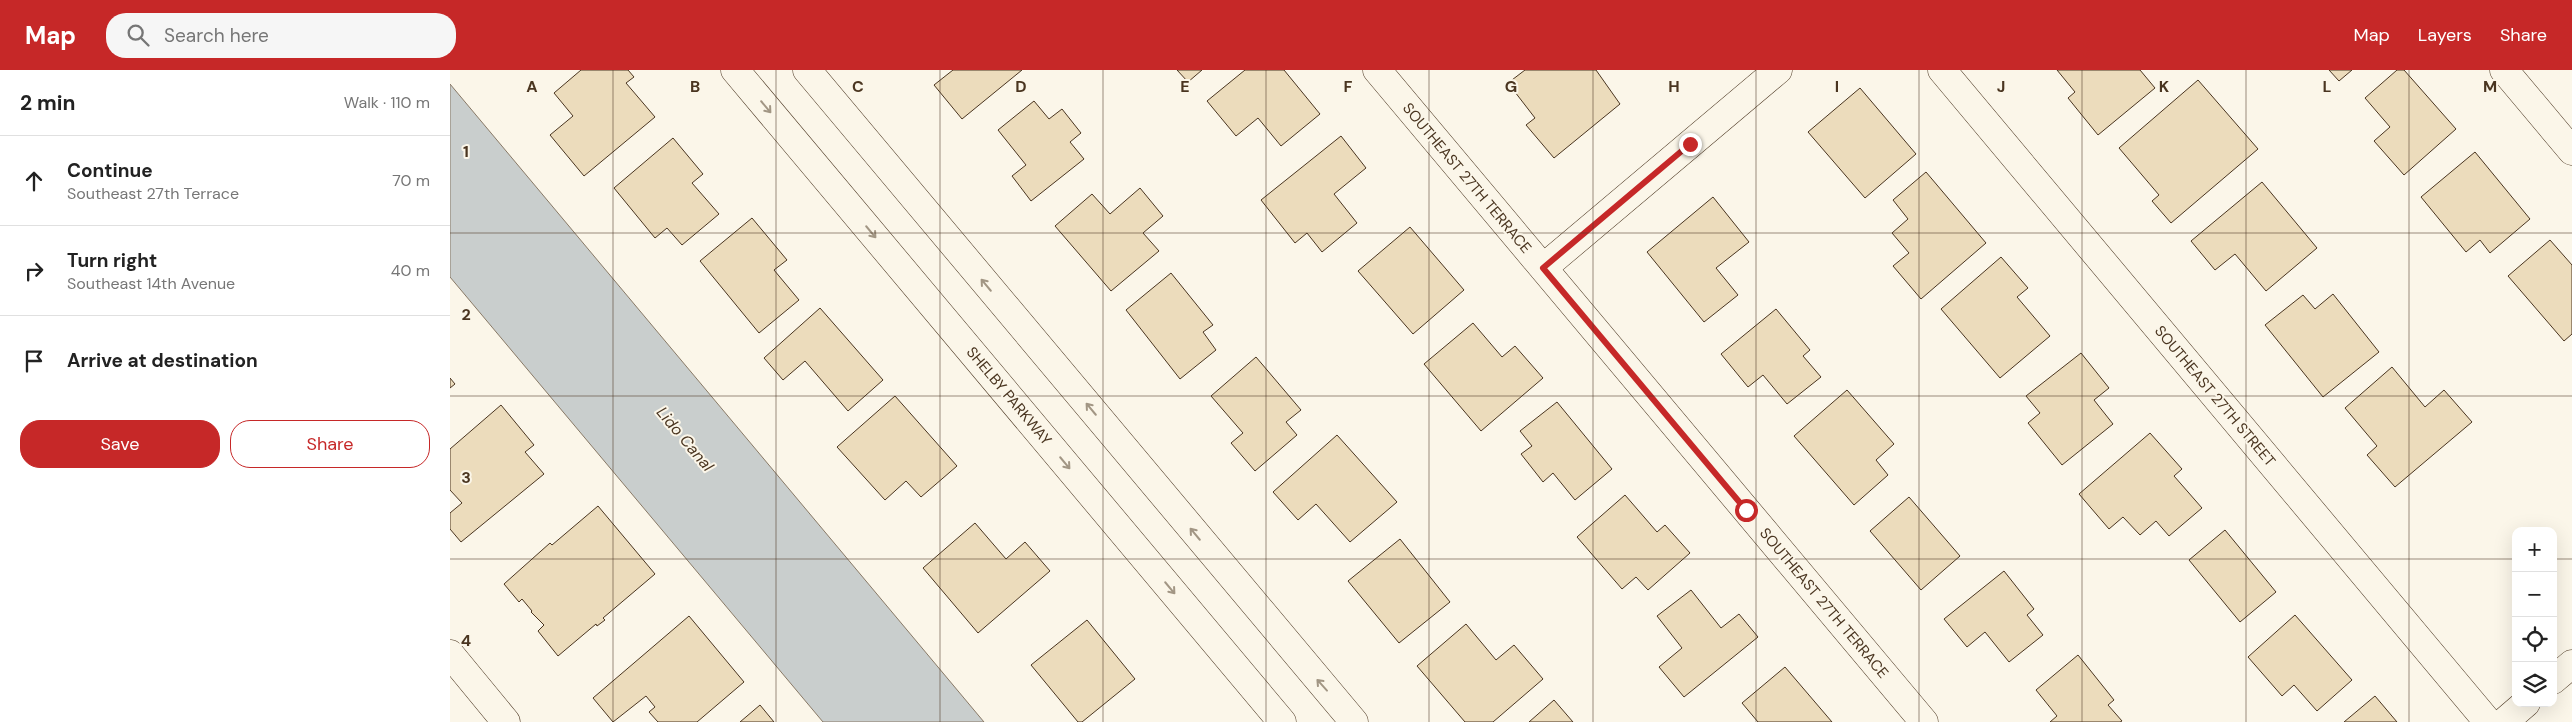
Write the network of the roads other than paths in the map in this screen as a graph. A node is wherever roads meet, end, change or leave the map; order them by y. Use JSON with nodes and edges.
{"nodes":[{"id":1,"x":735,"y":70,"type":"edge"},
{"id":2,"x":807,"y":70,"type":"edge"},
{"id":3,"x":1377,"y":70,"type":"edge"},
{"id":4,"x":1778,"y":70,"type":"edge"},
{"id":5,"x":1942,"y":70,"type":"edge"},
{"id":6,"x":2504,"y":70,"type":"edge"},
{"id":7,"x":2572,"y":151,"type":"edge"},
{"id":8,"x":1543,"y":268,"type":"junction"},
{"id":9,"x":450,"y":654,"type":"edge"},
{"id":10,"x":2572,"y":664,"type":"edge"},
{"id":11,"x":2557,"y":677,"type":"edge"},
{"id":12,"x":2521,"y":707,"type":"edge"},
{"id":13,"x":506,"y":722,"type":"edge"},
{"id":14,"x":1282,"y":722,"type":"edge"},
{"id":15,"x":1354,"y":722,"type":"edge"},
{"id":16,"x":1924,"y":722,"type":"edge"},
{"id":17,"x":2488,"y":722,"type":"edge"},
{"id":18,"x":2504,"y":722,"type":"edge"}],
"edges":[{"from":1,"to":14,"type":"street","name":"SHELBY PARKWAY","one_way":true},
{"from":15,"to":2,"type":"street","one_way":true},
{"from":3,"to":8,"type":"street","name":"SOUTHEAST 27TH TERRACE"},
{"from":4,"to":8,"type":"street"},
{"from":5,"to":17,"type":"street","name":"SOUTHEAST 27TH STREET"},
{"from":6,"to":7,"type":"street"},
{"from":8,"to":16,"type":"street","name":"SOUTHEAST 27TH TERRACE"},
{"from":9,"to":13,"type":"street"},
{"from":10,"to":11,"type":"street"},
{"from":12,"to":18,"type":"street"}]}
